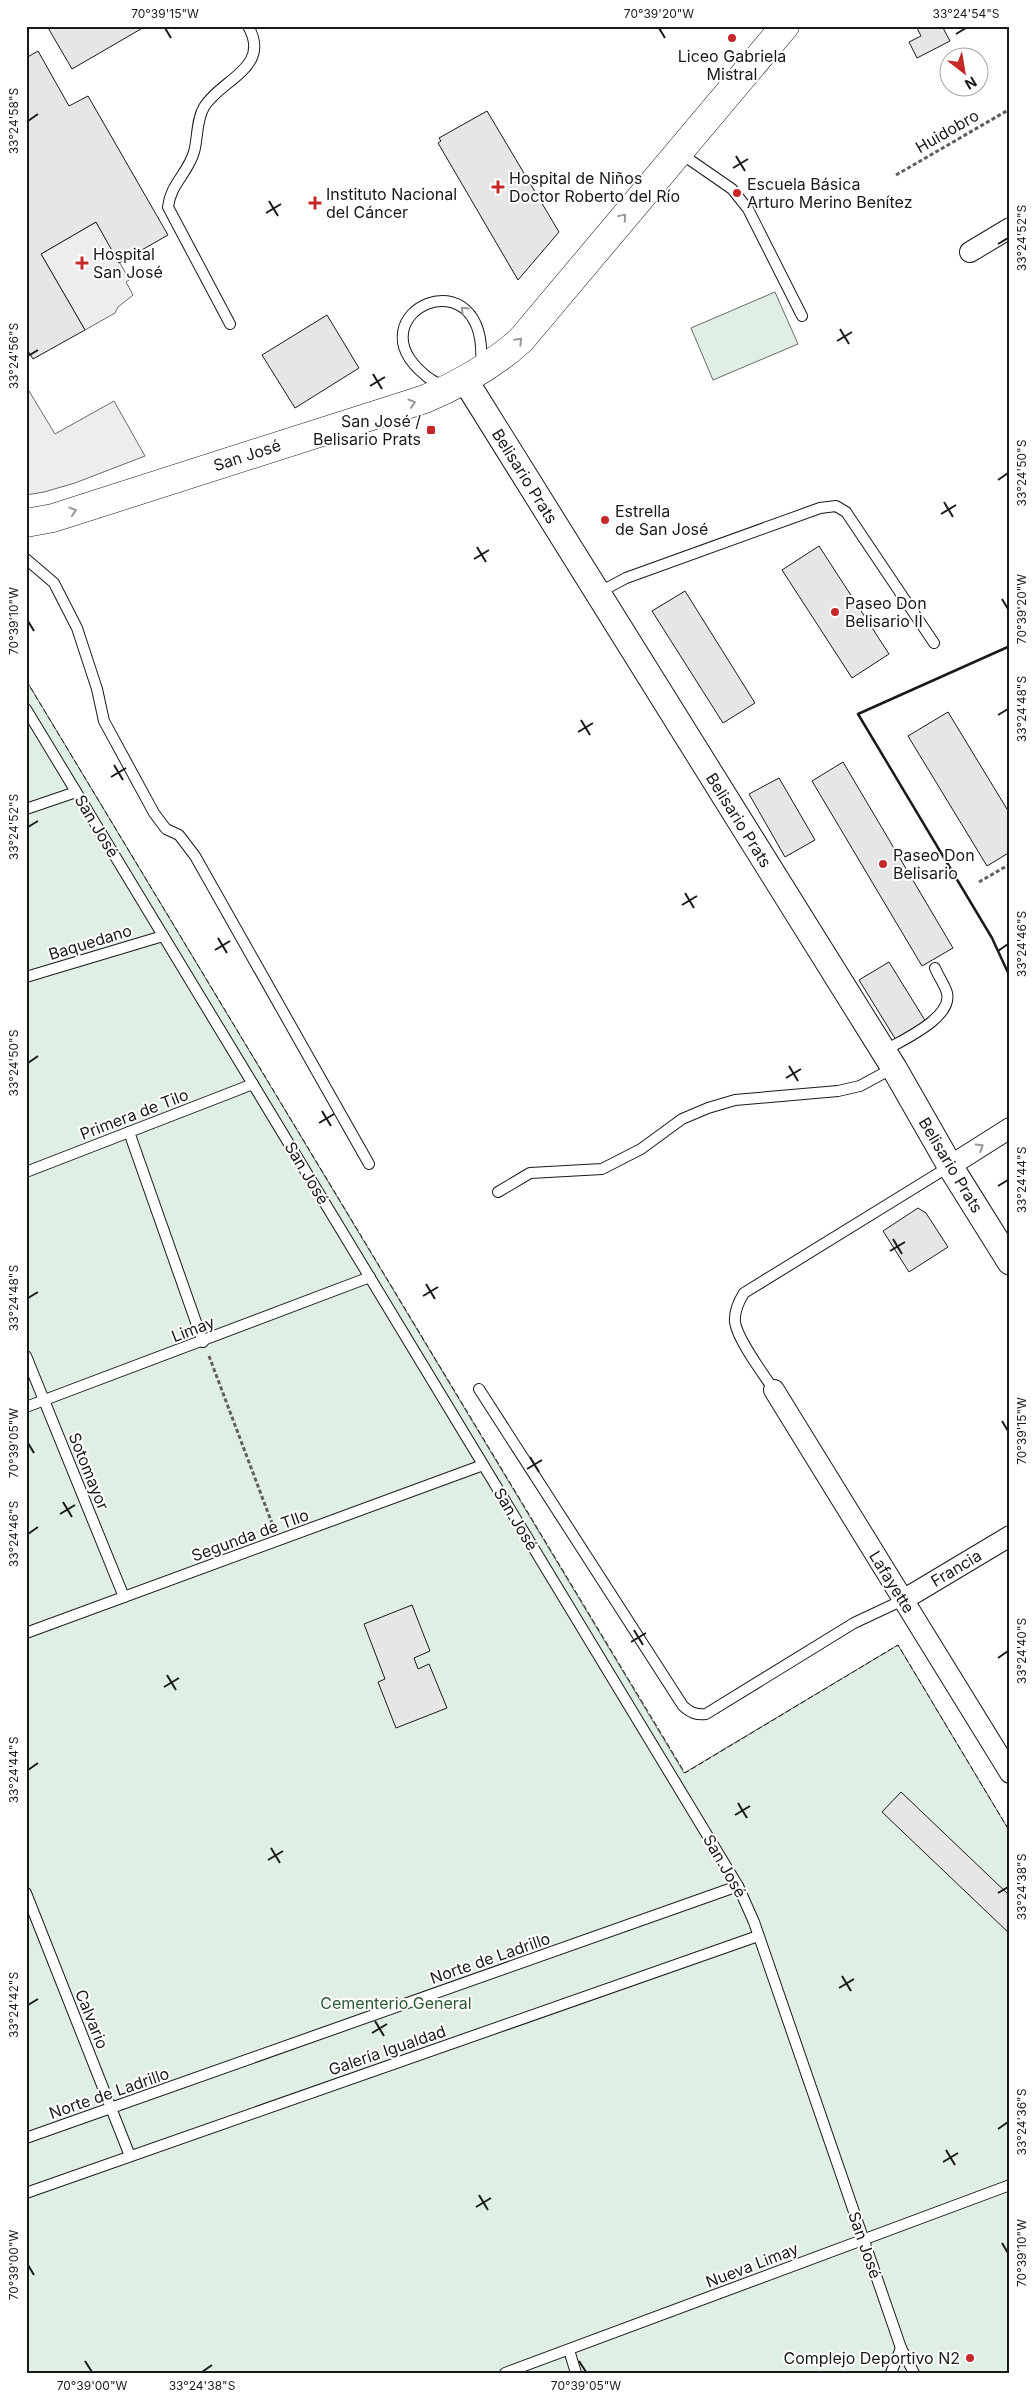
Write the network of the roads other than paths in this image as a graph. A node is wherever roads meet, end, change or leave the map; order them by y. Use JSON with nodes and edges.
{"nodes":[{"id":1,"x":248,"y":26,"type":"edge"},
{"id":2,"x":785,"y":26,"type":"edge"},
{"id":3,"x":678,"y":151,"type":"junction"},
{"id":4,"x":1010,"y":228,"type":"edge"},
{"id":5,"x":970,"y":252,"type":"dead end"},
{"id":6,"x":802,"y":316,"type":"dead end"},
{"id":7,"x":230,"y":324,"type":"dead end"},
{"id":8,"x":465,"y":380,"type":"junction"},
{"id":9,"x":26,"y":523,"type":"edge"},
{"id":10,"x":26,"y":559,"type":"edge"},
{"id":11,"x":598,"y":593,"type":"junction"},
{"id":12,"x":934,"y":643,"type":"dead end"},
{"id":13,"x":26,"y":709,"type":"edge"},
{"id":14,"x":76,"y":792,"type":"junction"},
{"id":15,"x":26,"y":809,"type":"edge"},
{"id":16,"x":163,"y":936,"type":"junction"},
{"id":17,"x":935,"y":968,"type":"dead end"},
{"id":18,"x":26,"y":977,"type":"edge"},
{"id":19,"x":889,"y":1060,"type":"junction"},
{"id":20,"x":253,"y":1084,"type":"junction"},
{"id":21,"x":1010,"y":1128,"type":"edge"},
{"id":22,"x":129,"y":1132,"type":"junction"},
{"id":23,"x":369,"y":1164,"type":"dead end"},
{"id":24,"x":950,"y":1166,"type":"junction"},
{"id":25,"x":26,"y":1172,"type":"edge"},
{"id":26,"x":498,"y":1192,"type":"dead end"},
{"id":27,"x":1010,"y":1262,"type":"edge"},
{"id":28,"x":370,"y":1277,"type":"junction"},
{"id":29,"x":203,"y":1342,"type":"junction"},
{"id":30,"x":26,"y":1356,"type":"edge"},
{"id":31,"x":479,"y":1389,"type":"dead end"},
{"id":32,"x":774,"y":1390,"type":"joint"},
{"id":33,"x":44,"y":1400,"type":"junction"},
{"id":34,"x":26,"y":1407,"type":"edge"},
{"id":35,"x":483,"y":1465,"type":"junction"},
{"id":36,"x":1010,"y":1536,"type":"edge"},
{"id":37,"x":124,"y":1597,"type":"junction"},
{"id":38,"x":903,"y":1600,"type":"junction"},
{"id":39,"x":26,"y":1633,"type":"edge"},
{"id":40,"x":1010,"y":1773,"type":"edge"},
{"id":41,"x":738,"y":1886,"type":"junction"},
{"id":42,"x":26,"y":1893,"type":"edge"},
{"id":43,"x":758,"y":1936,"type":"junction"},
{"id":44,"x":111,"y":2108,"type":"junction"},
{"id":45,"x":26,"y":2138,"type":"edge"},
{"id":46,"x":130,"y":2156,"type":"junction"},
{"id":47,"x":1010,"y":2185,"type":"edge"},
{"id":48,"x":26,"y":2193,"type":"edge"},
{"id":49,"x":863,"y":2238,"type":"junction"},
{"id":50,"x":901,"y":2348,"type":"junction"},
{"id":51,"x":569,"y":2350,"type":"junction"},
{"id":52,"x":505,"y":2373,"type":"edge"},
{"id":53,"x":576,"y":2373,"type":"edge"},
{"id":54,"x":892,"y":2373,"type":"edge"},
{"id":55,"x":914,"y":2373,"type":"edge"}],
"edges":[{"from":1,"to":7,"type":"lane"},
{"from":2,"to":3,"type":"main road","name":"San José"},
{"from":3,"to":6,"type":"lane"},
{"from":8,"to":3,"type":"main road","name":"San José","one_way":true},
{"from":4,"to":5,"type":"street"},
{"from":8,"to":8,"type":"lane","one_way":true},
{"from":9,"to":8,"type":"main road","name":"San José","one_way":true},
{"from":8,"to":11,"type":"street","name":"Belisario Prats"},
{"from":10,"to":23,"type":"lane"},
{"from":11,"to":12,"type":"lane"},
{"from":11,"to":19,"type":"street","name":"Belisario Prats"},
{"from":13,"to":14,"type":"lane","name":"San José"},
{"from":14,"to":15,"type":"lane"},
{"from":14,"to":16,"type":"lane","name":"San José"},
{"from":16,"to":18,"type":"lane","name":"Baquedano"},
{"from":16,"to":20,"type":"lane","name":"San José"},
{"from":17,"to":19,"type":"lane"},
{"from":19,"to":24,"type":"street","name":"Belisario Prats"},
{"from":19,"to":26,"type":"lane"},
{"from":20,"to":22,"type":"lane","name":"Primera de Tilo"},
{"from":20,"to":28,"type":"lane","name":"San José"},
{"from":24,"to":21,"type":"street","one_way":true},
{"from":22,"to":25,"type":"lane","name":"Primera de Tilo"},
{"from":22,"to":29,"type":"lane"},
{"from":24,"to":27,"type":"street","name":"Belisario Prats"},
{"from":24,"to":32,"type":"lane"},
{"from":28,"to":29,"type":"lane","name":"Limay"},
{"from":28,"to":35,"type":"lane","name":"San José"},
{"from":29,"to":33,"type":"lane","name":"Limay"},
{"from":30,"to":33,"type":"lane","name":"Sotomayor"},
{"from":31,"to":38,"type":"lane"},
{"from":32,"to":38,"type":"street","name":"Lafayette"},
{"from":33,"to":34,"type":"lane","name":"Limay"},
{"from":33,"to":37,"type":"lane","name":"Sotomayor"},
{"from":35,"to":37,"type":"lane","name":"Segunda de TIlo"},
{"from":35,"to":41,"type":"lane","name":"San José"},
{"from":36,"to":38,"type":"street","name":"Francia"},
{"from":37,"to":39,"type":"lane","name":"Segunda de TIlo"},
{"from":38,"to":40,"type":"street","name":"Lafayette"},
{"from":41,"to":43,"type":"lane","name":"San José"},
{"from":41,"to":44,"type":"lane","name":"Norte de Ladrillo"},
{"from":42,"to":44,"type":"lane","name":"Calvario"},
{"from":43,"to":46,"type":"lane","name":"Galería Igualdad"},
{"from":43,"to":49,"type":"lane","name":"San José"},
{"from":44,"to":45,"type":"lane","name":"Norte de Ladrillo"},
{"from":44,"to":46,"type":"lane","name":"Calvario"},
{"from":46,"to":48,"type":"lane","name":"Galería Igualdad"},
{"from":47,"to":49,"type":"lane","name":"Nueva Limay"},
{"from":49,"to":50,"type":"lane","name":"San José"},
{"from":49,"to":51,"type":"lane","name":"Nueva Limay"},
{"from":50,"to":54,"type":"lane"},
{"from":50,"to":55,"type":"lane","name":"San José"},
{"from":51,"to":52,"type":"lane","name":"Nueva Limay"},
{"from":51,"to":53,"type":"lane"}]}
